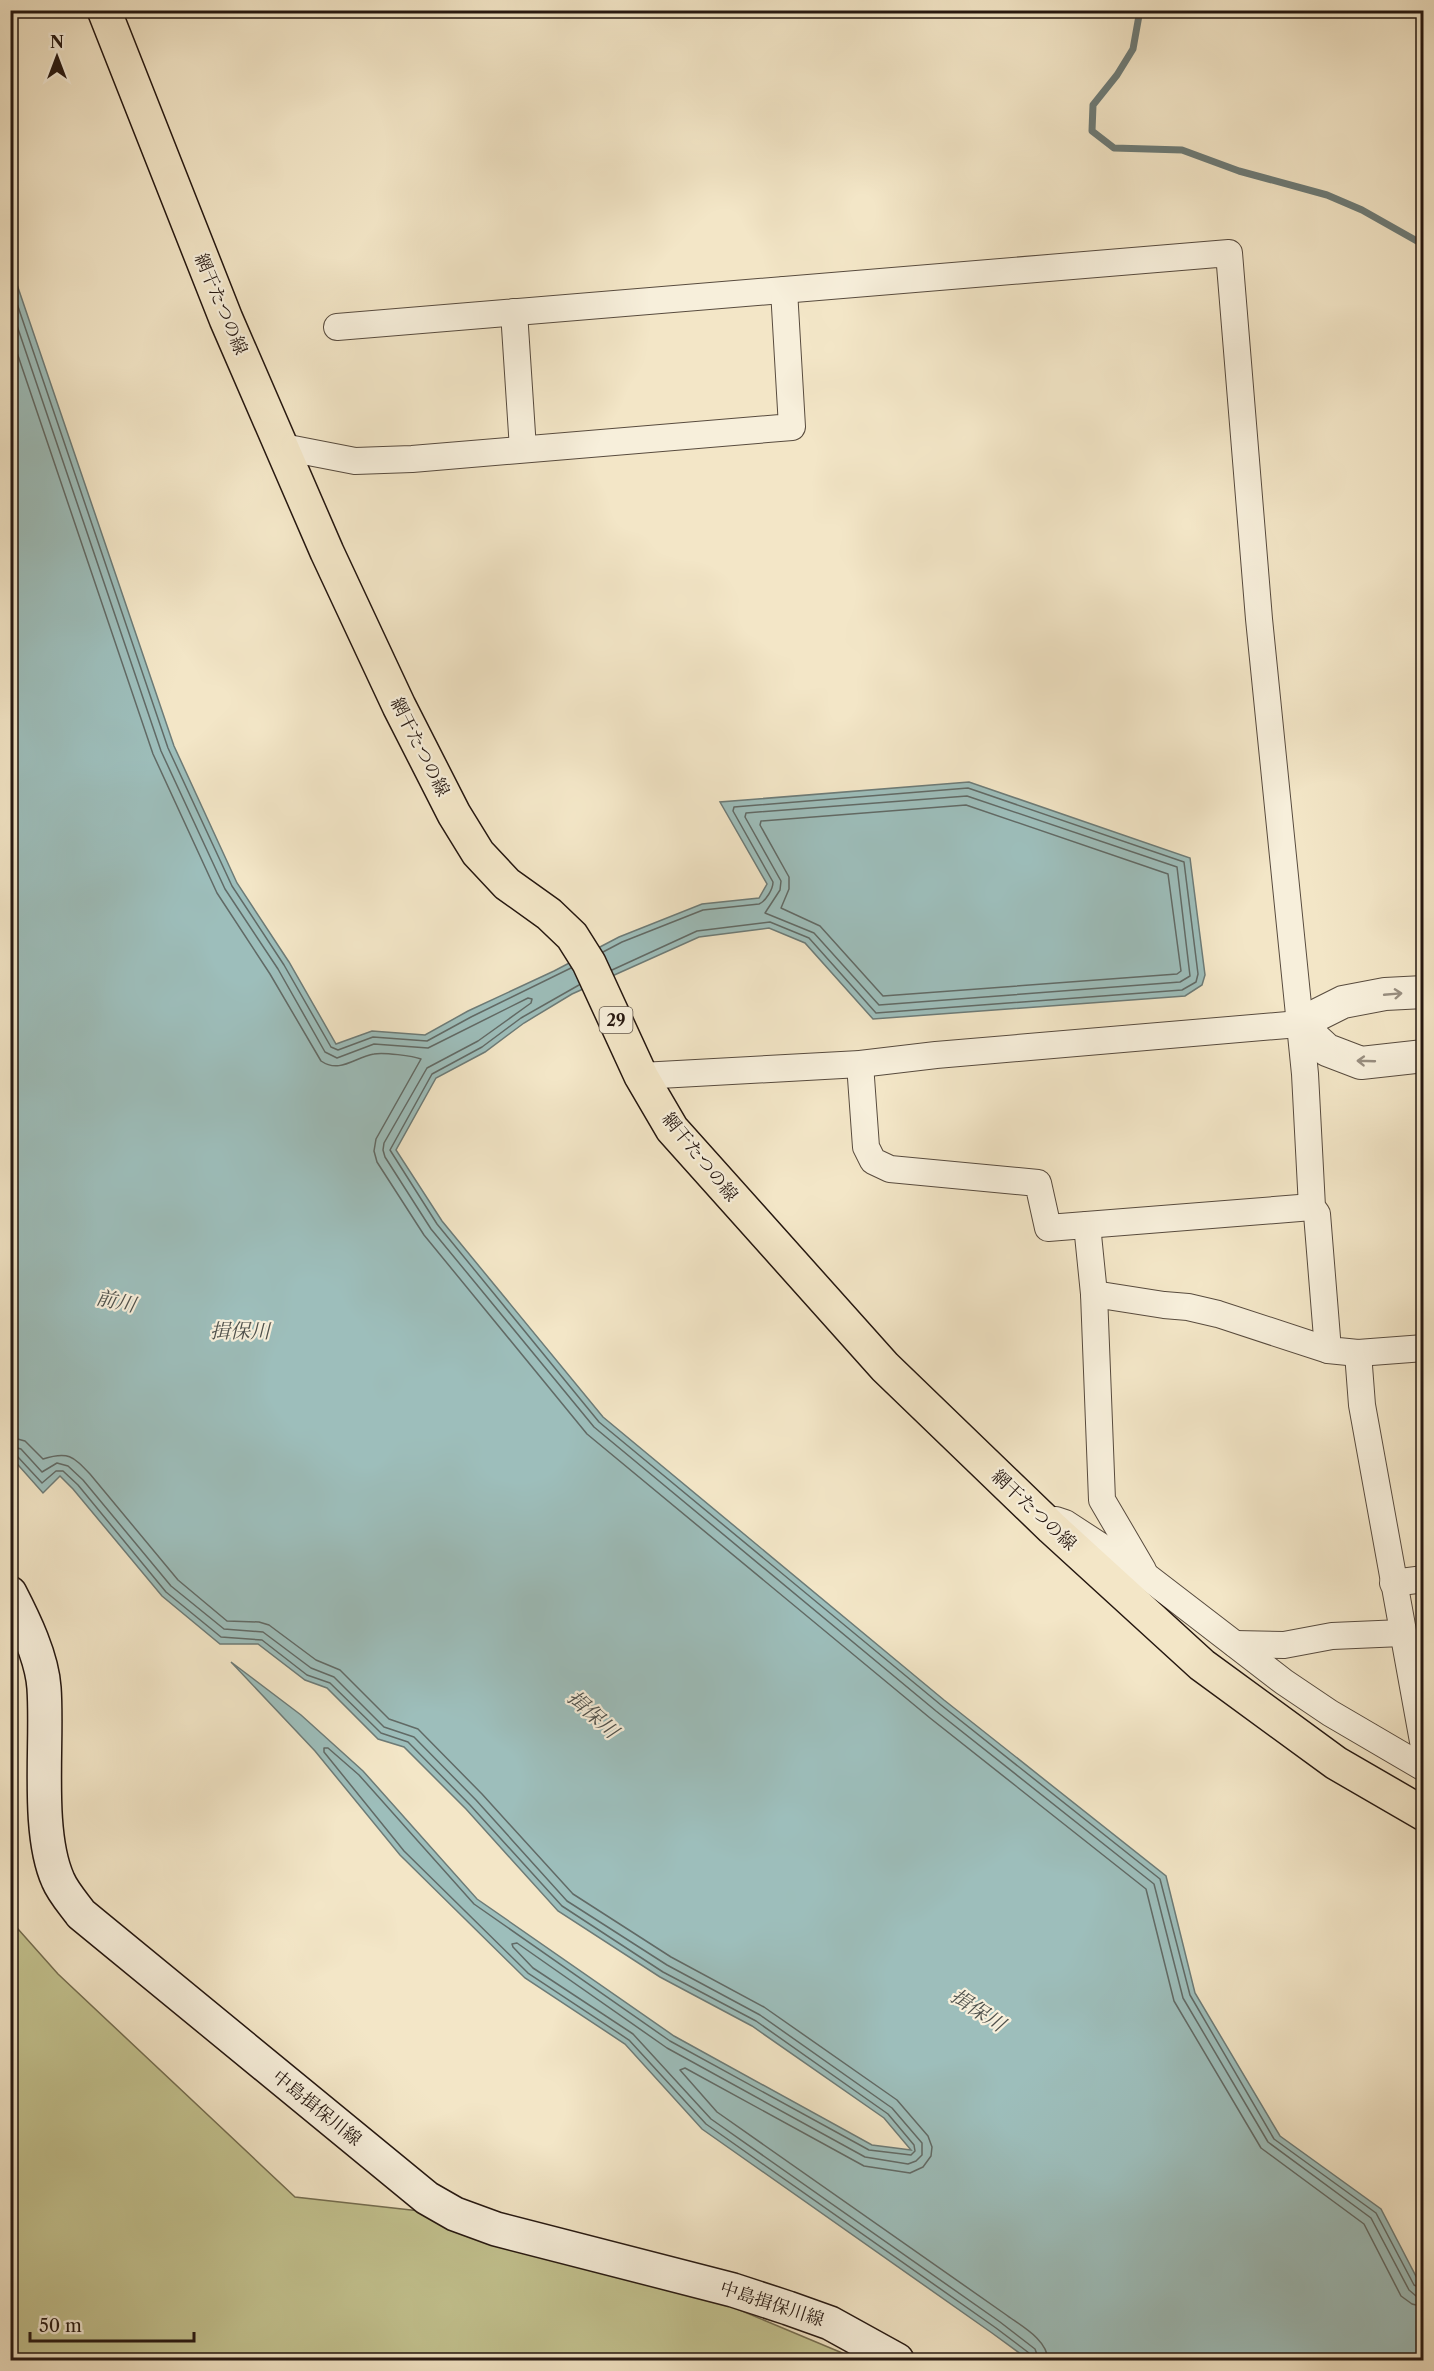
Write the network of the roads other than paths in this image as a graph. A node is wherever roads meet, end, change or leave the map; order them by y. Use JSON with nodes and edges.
{"nodes":[{"id":1,"x":104,"y":10,"type":"edge"},
{"id":2,"x":784,"y":290,"type":"junction"},
{"id":3,"x":514,"y":312,"type":"junction"},
{"id":4,"x":337,"y":327,"type":"dead end"},
{"id":5,"x":283,"y":447,"type":"junction"},
{"id":6,"x":522,"y":449,"type":"junction"},
{"id":7,"x":1424,"y":992,"type":"edge"},
{"id":8,"x":1299,"y":1024,"type":"junction"},
{"id":9,"x":1424,"y":1056,"type":"edge"},
{"id":10,"x":860,"y":1064,"type":"junction"},
{"id":11,"x":641,"y":1076,"type":"junction"},
{"id":12,"x":1312,"y":1207,"type":"junction"},
{"id":13,"x":1088,"y":1225,"type":"junction"},
{"id":14,"x":1094,"y":1294,"type":"junction"},
{"id":15,"x":1424,"y":1348,"type":"edge"},
{"id":16,"x":1328,"y":1350,"type":"junction"},
{"id":17,"x":1358,"y":1353,"type":"junction"},
{"id":18,"x":1037,"y":1514,"type":"junction"},
{"id":19,"x":1145,"y":1575,"type":"junction"},
{"id":20,"x":1424,"y":1579,"type":"edge"},
{"id":21,"x":1393,"y":1583,"type":"junction"},
{"id":22,"x":10,"y":1593,"type":"edge"},
{"id":23,"x":1402,"y":1633,"type":"junction"},
{"id":24,"x":1235,"y":1644,"type":"junction"},
{"id":25,"x":1424,"y":1747,"type":"edge"},
{"id":26,"x":1424,"y":1768,"type":"edge"},
{"id":27,"x":1424,"y":1814,"type":"edge"},
{"id":28,"x":897,"y":2361,"type":"edge"}],
"edges":[{"from":1,"to":5,"type":"main road","name":"網干たつの線","number":"29"},
{"from":2,"to":3,"type":"street"},
{"from":2,"to":6,"type":"street"},
{"from":2,"to":8,"type":"street"},
{"from":3,"to":4,"type":"street"},
{"from":3,"to":6,"type":"street"},
{"from":5,"to":6,"type":"street"},
{"from":5,"to":11,"type":"main road","name":"網干たつの線","number":"29"},
{"from":8,"to":7,"type":"street","one_way":true},
{"from":9,"to":8,"type":"street","one_way":true},
{"from":8,"to":10,"type":"street"},
{"from":8,"to":12,"type":"street"},
{"from":10,"to":11,"type":"street"},
{"from":10,"to":13,"type":"street"},
{"from":11,"to":18,"type":"main road","name":"網干たつの線","number":"29"},
{"from":12,"to":13,"type":"street"},
{"from":12,"to":16,"type":"street"},
{"from":13,"to":14,"type":"street"},
{"from":14,"to":16,"type":"street"},
{"from":14,"to":19,"type":"street"},
{"from":15,"to":17,"type":"street"},
{"from":16,"to":17,"type":"street"},
{"from":17,"to":21,"type":"street"},
{"from":18,"to":19,"type":"street"},
{"from":18,"to":27,"type":"main road","name":"網干たつの線","number":"29"},
{"from":19,"to":24,"type":"street"},
{"from":20,"to":21,"type":"street"},
{"from":21,"to":23,"type":"street"},
{"from":22,"to":28,"type":"main road","name":"中島揖保川線"},
{"from":23,"to":24,"type":"street"},
{"from":23,"to":25,"type":"street"},
{"from":24,"to":26,"type":"street"}]}
